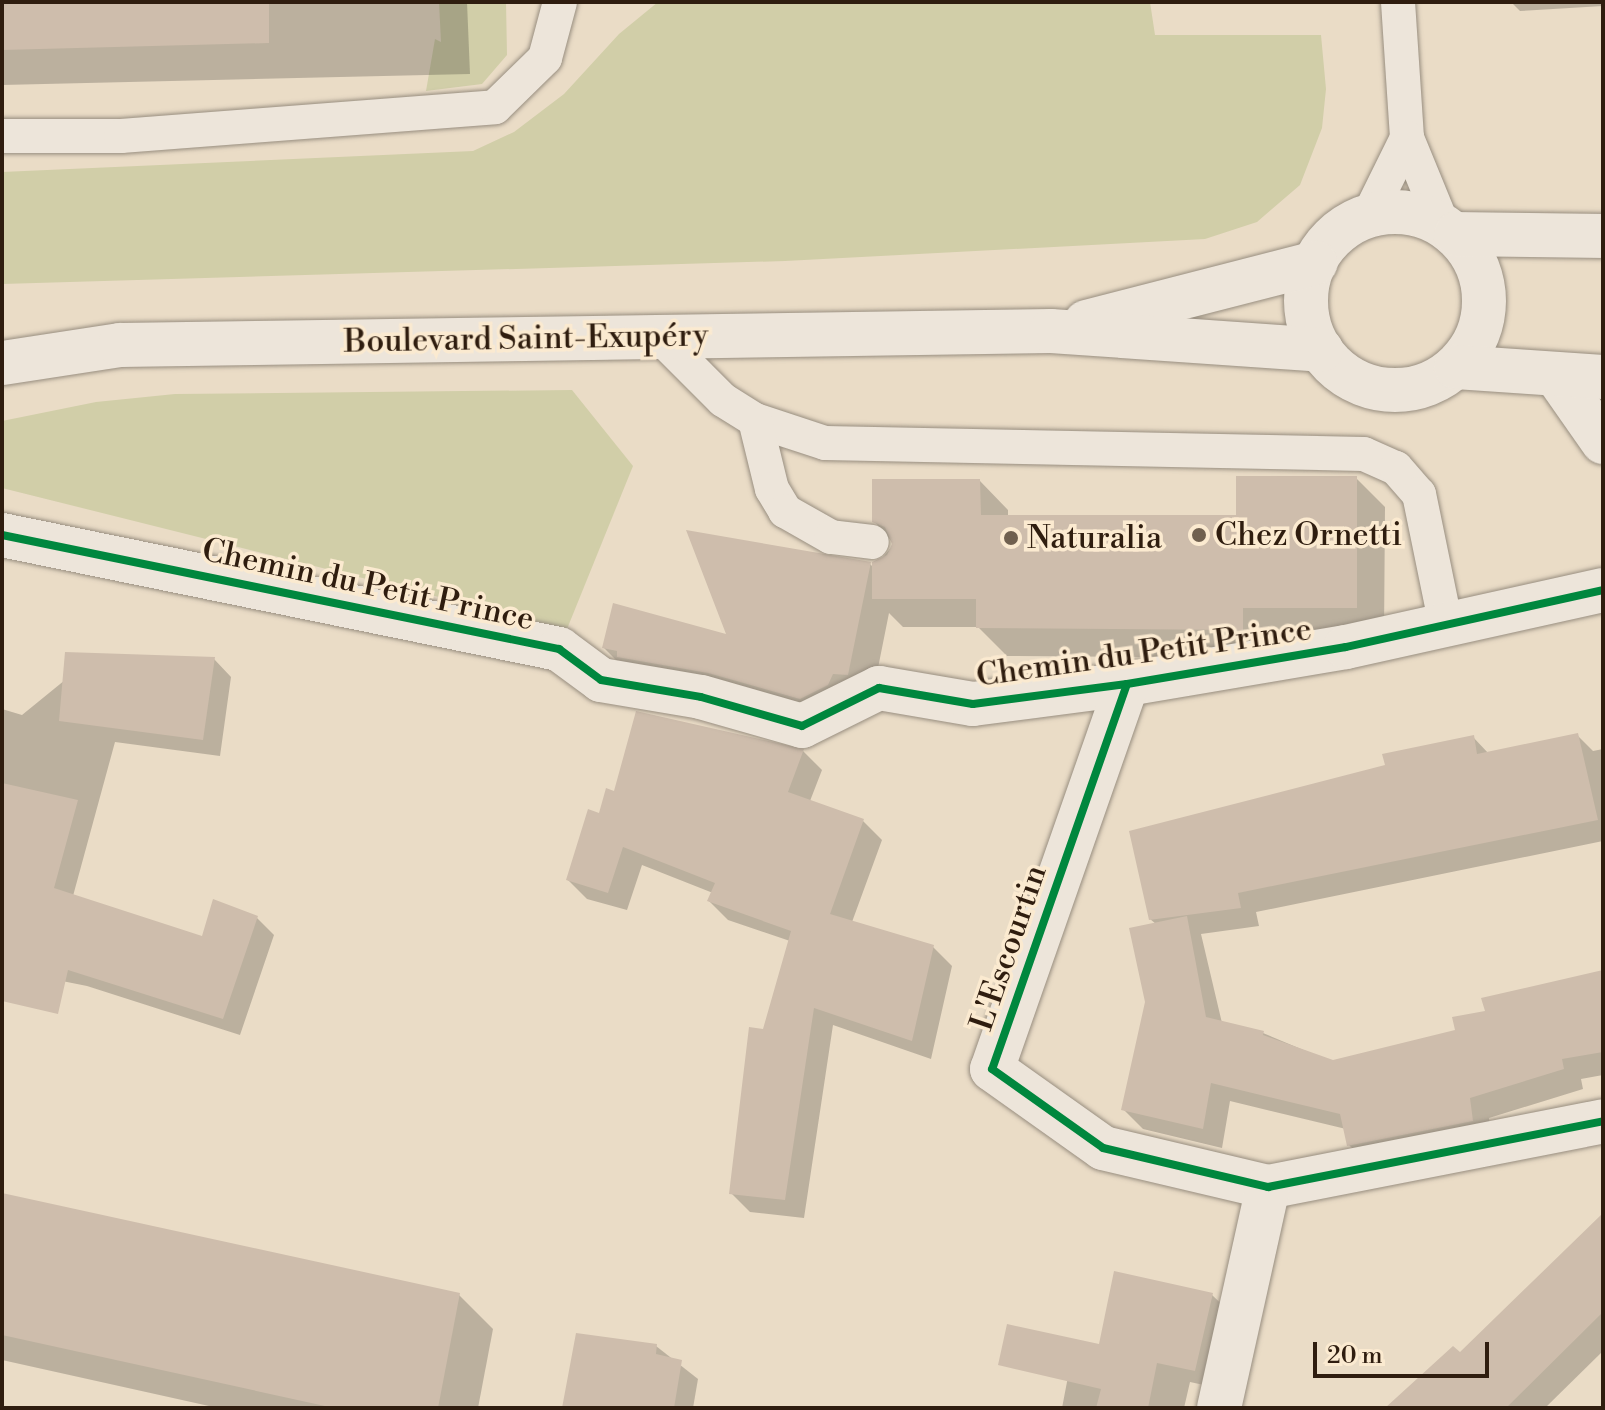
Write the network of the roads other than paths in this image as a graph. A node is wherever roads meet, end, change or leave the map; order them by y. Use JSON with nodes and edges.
{"nodes":[{"id":1,"x":560,"y":2,"type":"edge"},
{"id":2,"x":1398,"y":2,"type":"edge"},
{"id":3,"x":2,"y":136,"type":"edge"},
{"id":4,"x":1407,"y":138,"type":"junction"},
{"id":5,"x":1369,"y":215,"type":"junction"},
{"id":6,"x":1450,"y":231,"type":"junction"},
{"id":7,"x":1603,"y":236,"type":"edge"},
{"id":8,"x":1316,"y":263,"type":"junction"},
{"id":9,"x":1051,"y":331,"type":"junction"},
{"id":10,"x":660,"y":337,"type":"junction"},
{"id":11,"x":1321,"y":350,"type":"junction"},
{"id":12,"x":2,"y":363,"type":"edge"},
{"id":13,"x":1456,"y":367,"type":"junction"},
{"id":14,"x":1556,"y":375,"type":"junction"},
{"id":15,"x":1603,"y":377,"type":"edge"},
{"id":16,"x":755,"y":420,"type":"junction"},
{"id":17,"x":1603,"y":442,"type":"edge"},
{"id":18,"x":2,"y":535,"type":"edge"},
{"id":19,"x":872,"y":542,"type":"dead end"},
{"id":20,"x":1603,"y":590,"type":"edge"},
{"id":21,"x":1446,"y":625,"type":"junction"},
{"id":22,"x":1127,"y":684,"type":"junction"},
{"id":23,"x":1603,"y":1121,"type":"edge"},
{"id":24,"x":1268,"y":1187,"type":"junction"},
{"id":25,"x":1219,"y":1408,"type":"edge"}],
"edges":[{"from":1,"to":3,"type":"lane"},
{"from":2,"to":4,"type":"lane"},
{"from":4,"to":5,"type":"lane"},
{"from":4,"to":6,"type":"lane"},
{"from":5,"to":6,"type":"street"},
{"from":5,"to":8,"type":"street"},
{"from":6,"to":7,"type":"street"},
{"from":6,"to":13,"type":"street"},
{"from":8,"to":9,"type":"street","name":"Boulevard Saint-Exupéry"},
{"from":8,"to":11,"type":"street"},
{"from":9,"to":10,"type":"street","name":"Boulevard Saint-Exupéry"},
{"from":9,"to":11,"type":"street","name":"Boulevard Saint-Exupéry"},
{"from":10,"to":12,"type":"street","name":"Boulevard Saint-Exupéry"},
{"from":10,"to":16,"type":"lane"},
{"from":11,"to":13,"type":"street"},
{"from":13,"to":14,"type":"street"},
{"from":14,"to":15,"type":"street"},
{"from":14,"to":17,"type":"street"},
{"from":16,"to":19,"type":"lane"},
{"from":16,"to":21,"type":"lane"},
{"from":18,"to":22,"type":"street","name":"Chemin du Petit Prince"},
{"from":20,"to":21,"type":"street","name":"Chemin du Petit Prince"},
{"from":21,"to":22,"type":"street","name":"Chemin du Petit Prince"},
{"from":22,"to":24,"type":"street","name":"L'Escourtin"},
{"from":23,"to":24,"type":"street","name":"L'Escourtin"},
{"from":24,"to":25,"type":"street"}]}
